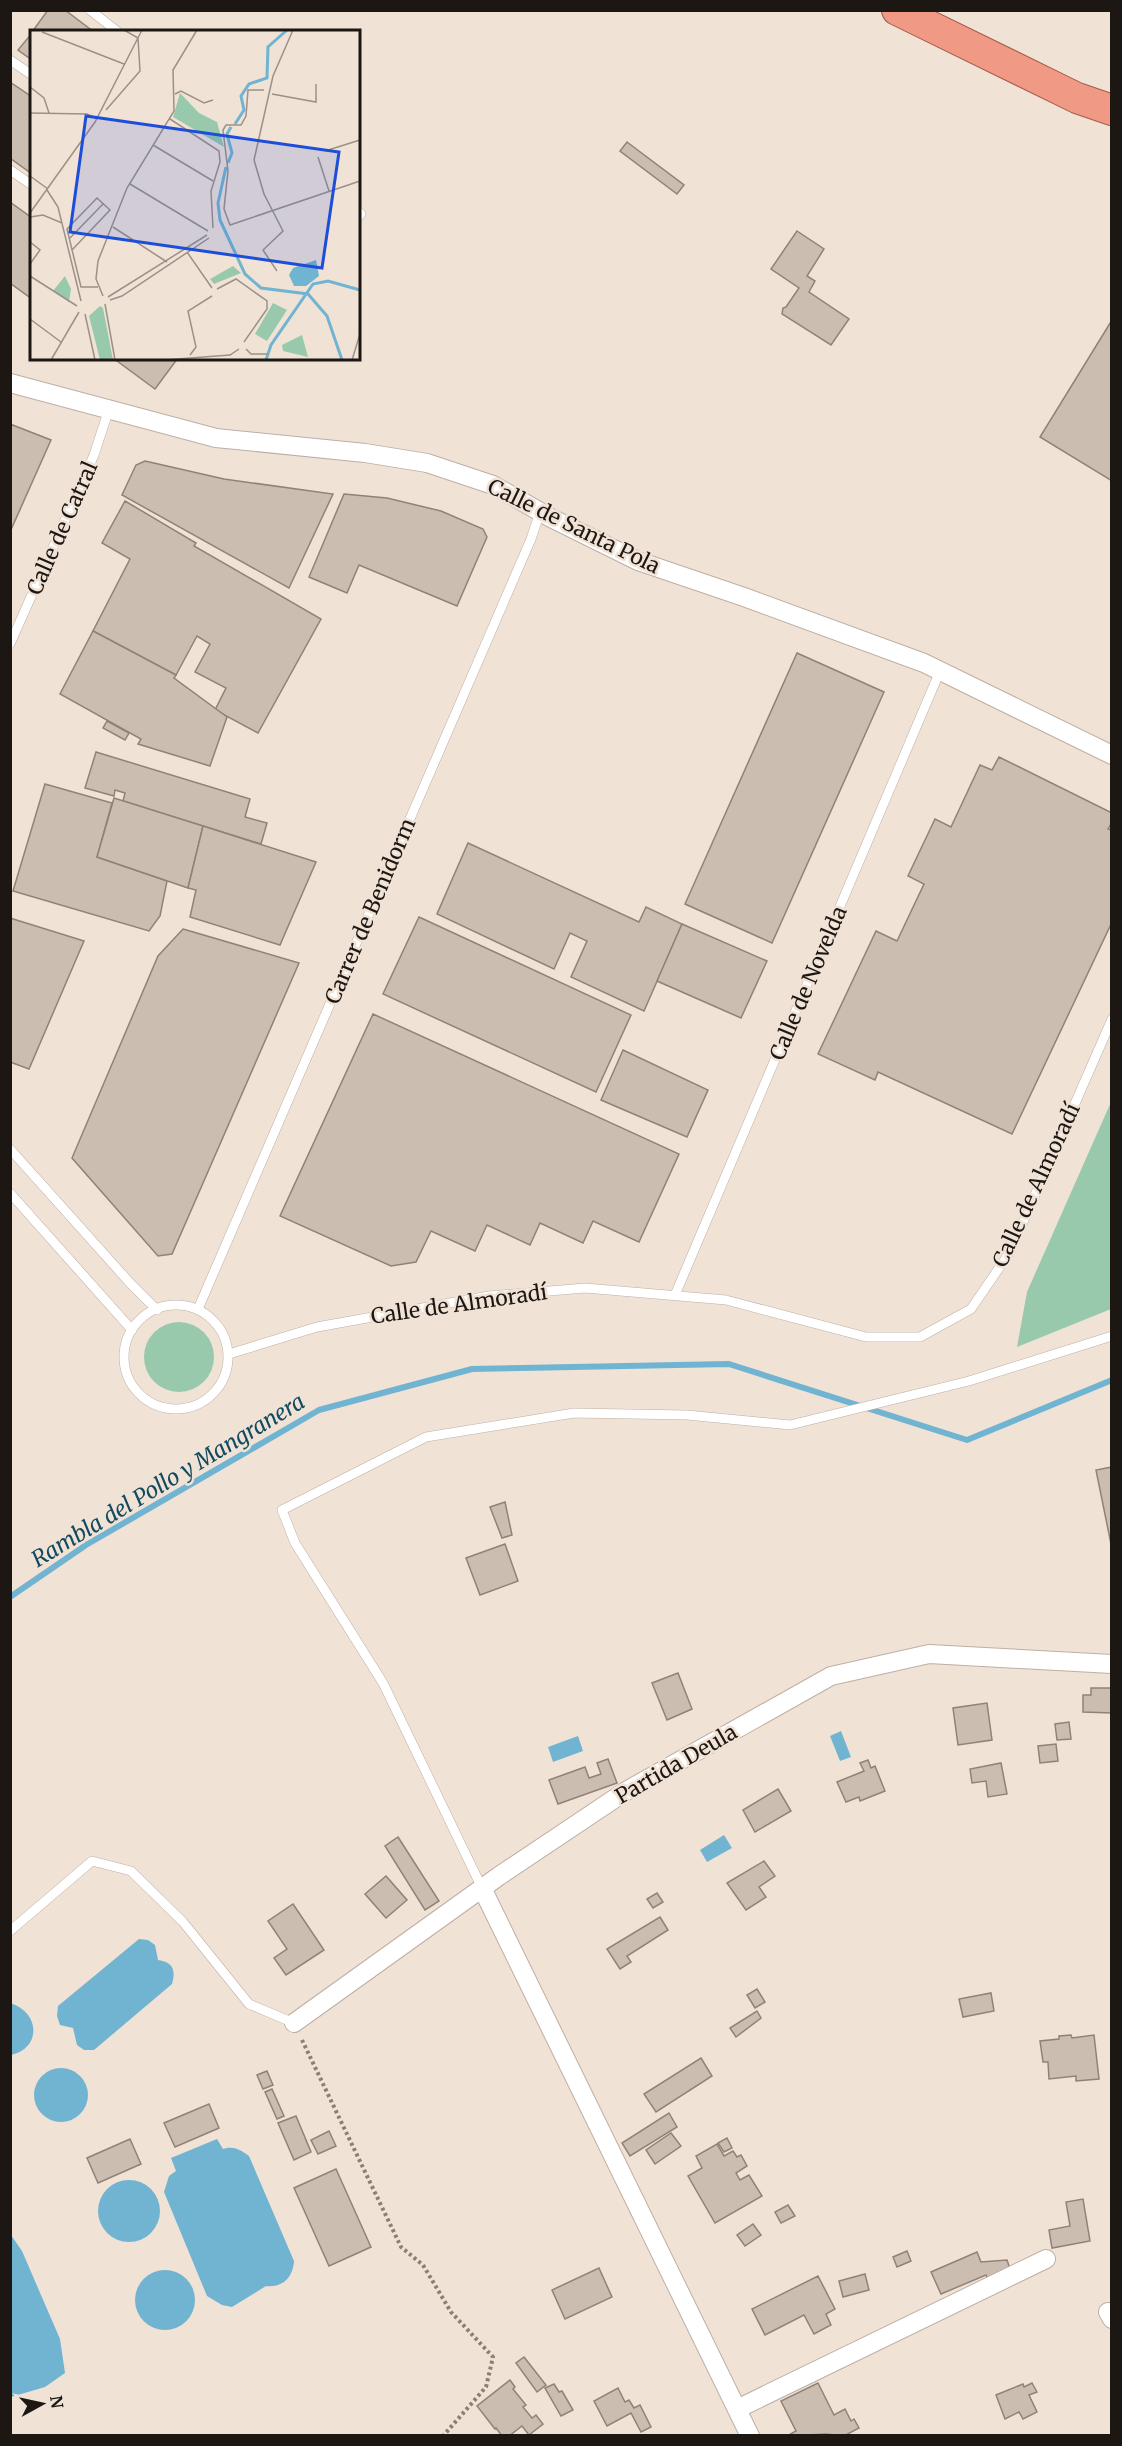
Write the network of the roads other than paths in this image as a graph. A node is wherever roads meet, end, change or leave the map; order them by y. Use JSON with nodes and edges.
{"nodes":[{"id":1,"x":90,"y":10,"type":"edge"},
{"id":2,"x":897,"y":10,"type":"edge"},
{"id":3,"x":115,"y":30,"type":"edge"},
{"id":4,"x":10,"y":60,"type":"edge"},
{"id":5,"x":30,"y":74,"type":"edge"},
{"id":6,"x":1112,"y":110,"type":"edge"},
{"id":7,"x":10,"y":170,"type":"edge"},
{"id":8,"x":30,"y":185,"type":"edge"},
{"id":9,"x":10,"y":383,"type":"edge"},
{"id":10,"x":109,"y":409,"type":"junction"},
{"id":11,"x":540,"y":512,"type":"junction"},
{"id":12,"x":10,"y":644,"type":"edge"},
{"id":13,"x":940,"y":671,"type":"junction"},
{"id":14,"x":1112,"y":755,"type":"edge"},
{"id":15,"x":1112,"y":1019,"type":"edge"},
{"id":16,"x":10,"y":1149,"type":"edge"},
{"id":17,"x":10,"y":1193,"type":"edge"},
{"id":18,"x":675,"y":1295,"type":"junction"},
{"id":19,"x":198,"y":1309,"type":"junction"},
{"id":20,"x":157,"y":1310,"type":"junction"},
{"id":21,"x":132,"y":1329,"type":"junction"},
{"id":22,"x":1112,"y":1336,"type":"edge"},
{"id":23,"x":229,"y":1354,"type":"junction"},
{"id":24,"x":1112,"y":1664,"type":"edge"},
{"id":25,"x":482,"y":1888,"type":"junction"},
{"id":26,"x":10,"y":1931,"type":"edge"},
{"id":27,"x":294,"y":2023,"type":"joint"},
{"id":28,"x":1046,"y":2259,"type":"dead end"},
{"id":29,"x":737,"y":2409,"type":"junction"},
{"id":30,"x":750,"y":2436,"type":"edge"}],
"edges":[{"from":1,"to":3,"type":"lane"},
{"from":2,"to":6,"type":"highway"},
{"from":4,"to":5,"type":"lane"},
{"from":7,"to":8,"type":"lane"},
{"from":9,"to":10,"type":"street","name":"Calle de Santa Pola"},
{"from":10,"to":11,"type":"street","name":"Calle de Santa Pola"},
{"from":10,"to":12,"type":"lane","name":"Calle de Catral"},
{"from":11,"to":13,"type":"street","name":"Calle de Santa Pola"},
{"from":11,"to":19,"type":"lane","name":"Carrer de Benidorm"},
{"from":13,"to":14,"type":"street","name":"Calle de Santa Pola"},
{"from":13,"to":18,"type":"lane","name":"Calle de Novelda"},
{"from":15,"to":18,"type":"lane","name":"Calle de Almoradí"},
{"from":16,"to":20,"type":"lane"},
{"from":17,"to":21,"type":"lane"},
{"from":18,"to":23,"type":"lane","name":"Calle de Almoradí"},
{"from":19,"to":20,"type":"lane"},
{"from":19,"to":23,"type":"lane"},
{"from":20,"to":21,"type":"lane"},
{"from":21,"to":23,"type":"lane"},
{"from":22,"to":25,"type":"lane"},
{"from":24,"to":25,"type":"street","name":"Partida Deula"},
{"from":25,"to":27,"type":"street","name":"Partida Deula"},
{"from":25,"to":29,"type":"street"},
{"from":26,"to":27,"type":"lane"},
{"from":28,"to":29,"type":"street"},
{"from":29,"to":30,"type":"street"}]}
